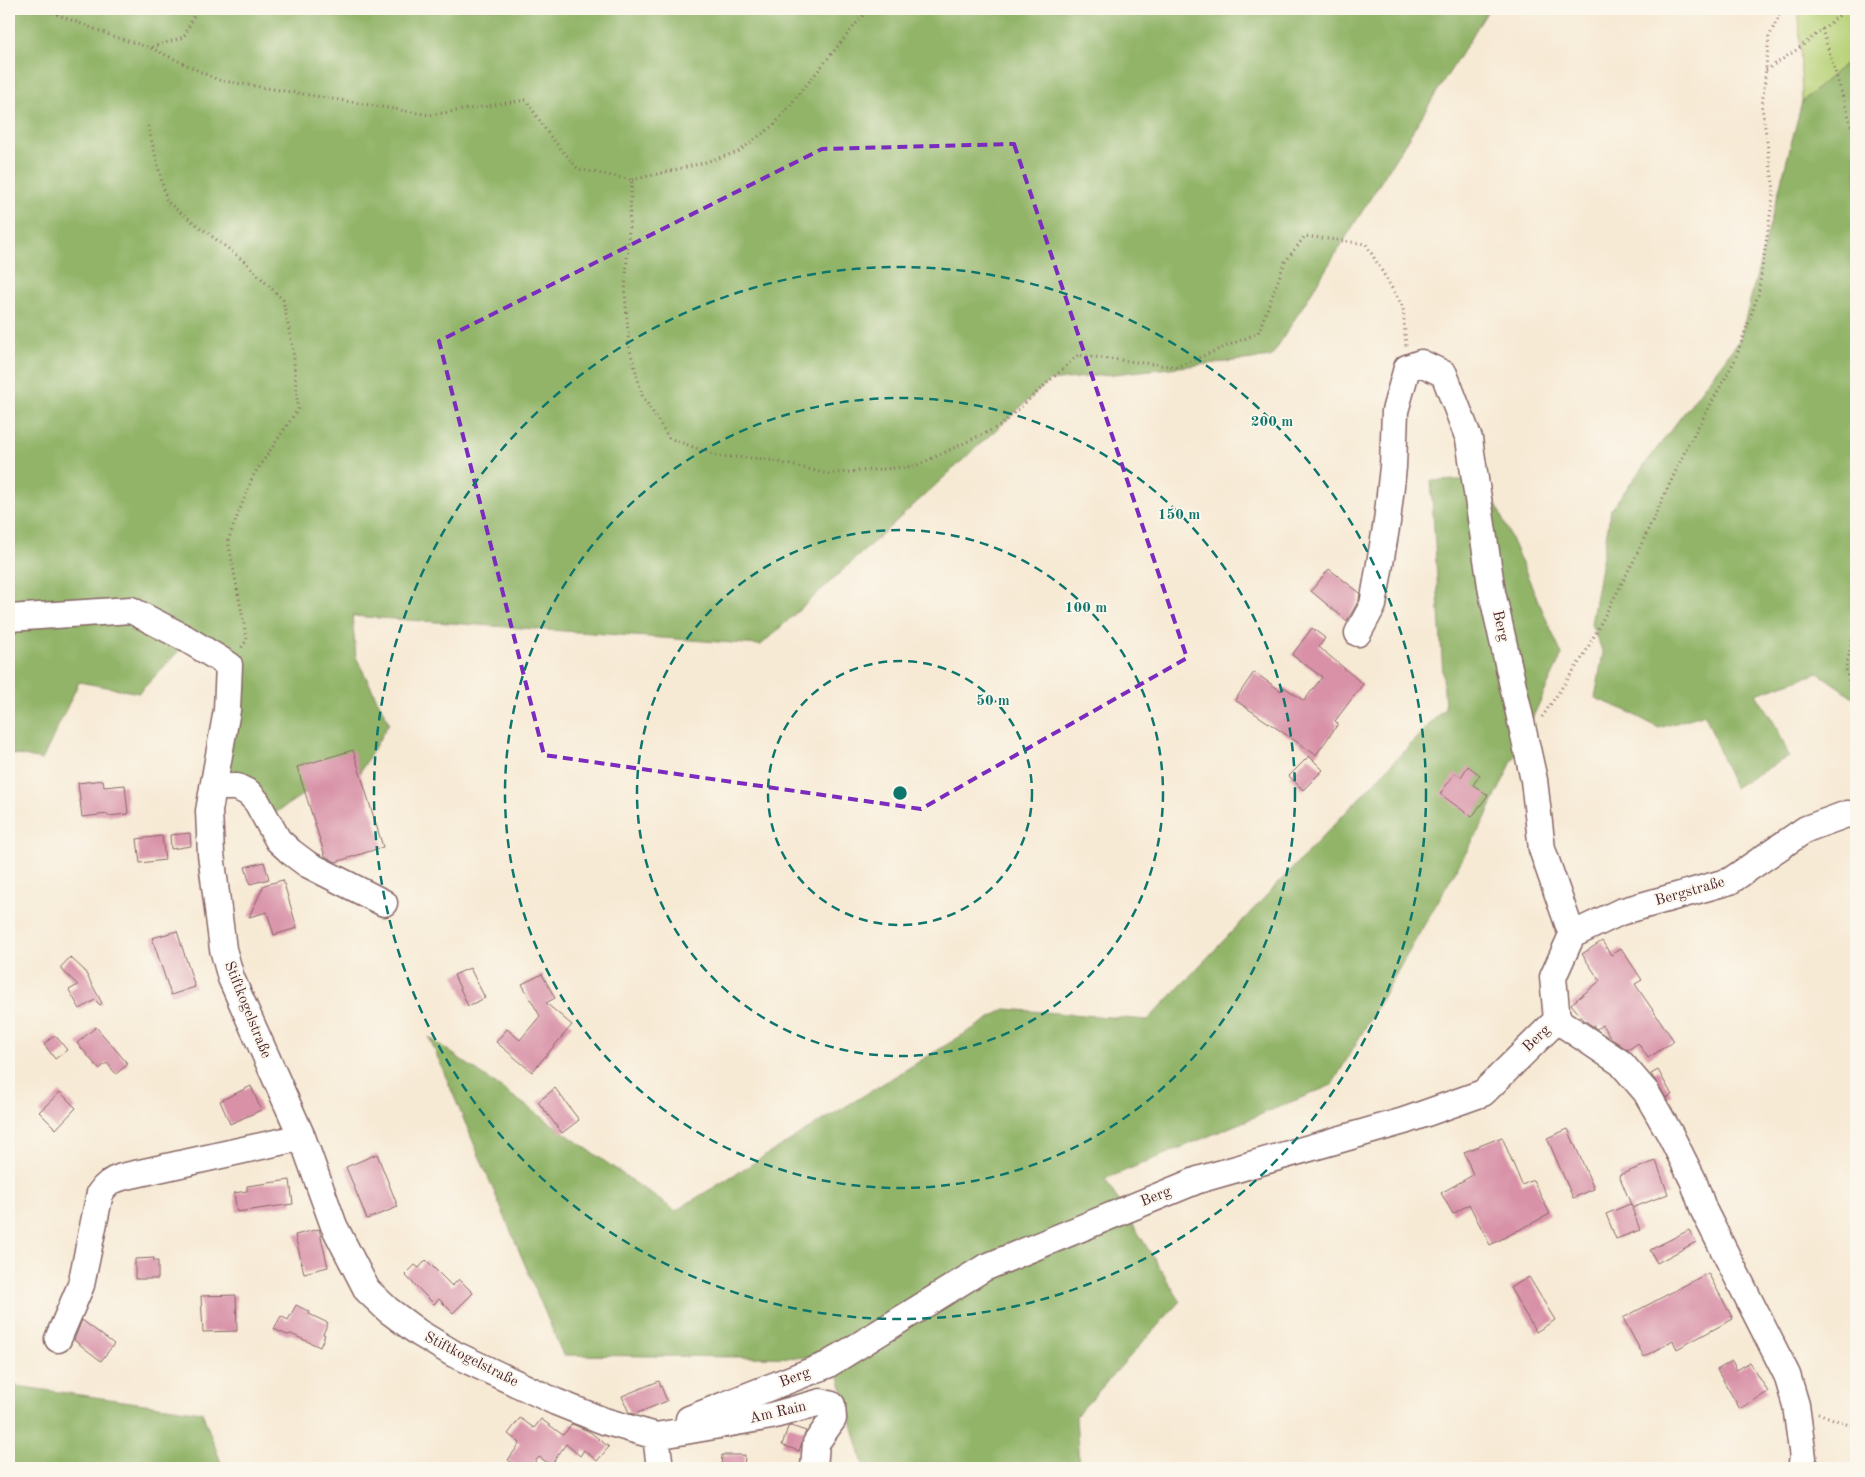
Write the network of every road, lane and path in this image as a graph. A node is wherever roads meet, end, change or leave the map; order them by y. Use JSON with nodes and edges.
{"nodes":[{"id":1,"x":43,"y":9,"type":"edge"},
{"id":2,"x":197,"y":9,"type":"edge"},
{"id":3,"x":868,"y":9,"type":"edge"},
{"id":4,"x":1782,"y":9,"type":"edge"},
{"id":5,"x":1846,"y":9,"type":"edge"},
{"id":6,"x":1822,"y":29,"type":"junction"},
{"id":7,"x":151,"y":48,"type":"junction"},
{"id":8,"x":1766,"y":70,"type":"junction"},
{"id":9,"x":148,"y":126,"type":"dead end"},
{"id":10,"x":1856,"y":140,"type":"edge"},
{"id":11,"x":632,"y":180,"type":"junction"},
{"id":12,"x":1407,"y":368,"type":"junction"},
{"id":13,"x":9,"y":618,"type":"edge"},
{"id":14,"x":1856,"y":622,"type":"edge"},
{"id":15,"x":1358,"y":633,"type":"dead end"},
{"id":16,"x":229,"y":665,"type":"junction"},
{"id":17,"x":1856,"y":714,"type":"edge"},
{"id":18,"x":1525,"y":741,"type":"junction"},
{"id":19,"x":213,"y":786,"type":"junction"},
{"id":20,"x":1856,"y":815,"type":"edge"},
{"id":21,"x":384,"y":903,"type":"dead end"},
{"id":22,"x":1572,"y":935,"type":"junction"},
{"id":23,"x":1557,"y":1020,"type":"junction"},
{"id":24,"x":302,"y":1137,"type":"junction"},
{"id":25,"x":58,"y":1339,"type":"dead end"},
{"id":26,"x":1796,"y":1405,"type":"junction"},
{"id":27,"x":1856,"y":1428,"type":"edge"},
{"id":28,"x":656,"y":1436,"type":"junction"},
{"id":29,"x":660,"y":1468,"type":"edge"},
{"id":30,"x":814,"y":1468,"type":"edge"},
{"id":31,"x":1800,"y":1468,"type":"edge"}],
"edges":[{"from":1,"to":7,"type":"path"},
{"from":2,"to":7,"type":"path"},
{"from":3,"to":11,"type":"path"},
{"from":4,"to":8,"type":"path"},
{"from":5,"to":6,"type":"path"},
{"from":6,"to":8,"type":"path"},
{"from":6,"to":10,"type":"path"},
{"from":7,"to":11,"type":"path"},
{"from":8,"to":18,"type":"path"},
{"from":9,"to":16,"type":"path"},
{"from":11,"to":12,"type":"path"},
{"from":12,"to":15,"type":"street"},
{"from":12,"to":18,"type":"street","name":"Berg"},
{"from":13,"to":16,"type":"street"},
{"from":14,"to":17,"type":"path"},
{"from":16,"to":19,"type":"street","name":"Stiftkogelstraße"},
{"from":18,"to":22,"type":"street","name":"Berg"},
{"from":19,"to":21,"type":"street"},
{"from":19,"to":24,"type":"street","name":"Stiftkogelstraße"},
{"from":20,"to":22,"type":"street","name":"Bergstraße"},
{"from":22,"to":23,"type":"street","name":"Berg"},
{"from":23,"to":26,"type":"street"},
{"from":23,"to":28,"type":"street","name":"Berg"},
{"from":24,"to":25,"type":"street"},
{"from":24,"to":28,"type":"street","name":"Stiftkogelstraße"},
{"from":26,"to":27,"type":"path"},
{"from":26,"to":31,"type":"street"},
{"from":28,"to":29,"type":"street"},
{"from":28,"to":30,"type":"street","name":"Am Rain"}]}
